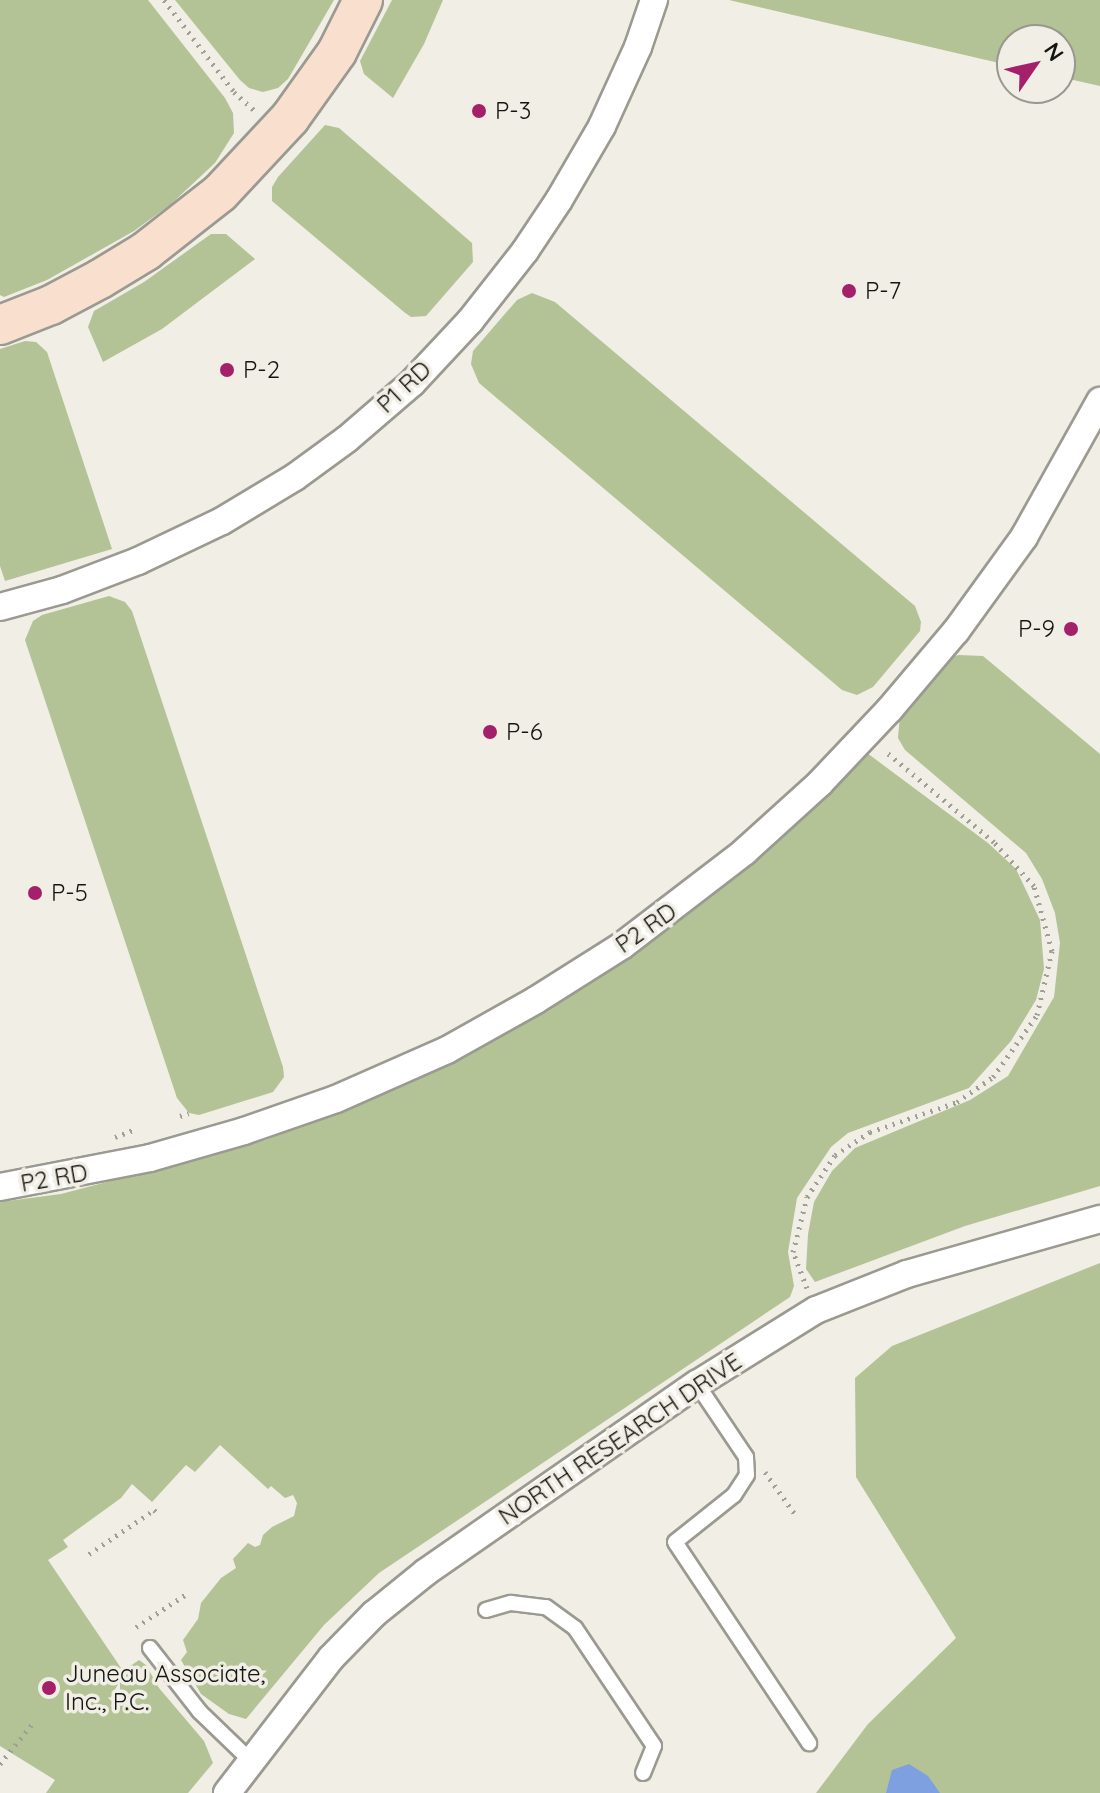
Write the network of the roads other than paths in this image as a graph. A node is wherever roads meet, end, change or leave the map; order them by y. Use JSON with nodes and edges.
{"nodes":[{"id":1,"x":363,"y":0,"type":"edge"},
{"id":2,"x":654,"y":0,"type":"edge"},
{"id":3,"x":0,"y":325,"type":"edge"},
{"id":4,"x":1100,"y":401,"type":"edge"},
{"id":5,"x":0,"y":607,"type":"edge"},
{"id":6,"x":0,"y":1187,"type":"edge"},
{"id":7,"x":1100,"y":1219,"type":"edge"},
{"id":8,"x":697,"y":1384,"type":"junction"},
{"id":9,"x":486,"y":1610,"type":"dead end"},
{"id":10,"x":150,"y":1648,"type":"dead end"},
{"id":11,"x":809,"y":1743,"type":"dead end"},
{"id":12,"x":251,"y":1761,"type":"junction"},
{"id":13,"x":643,"y":1773,"type":"dead end"},
{"id":14,"x":227,"y":1793,"type":"edge"}],
"edges":[{"from":1,"to":3,"type":"main road"},
{"from":2,"to":5,"type":"street","name":"P1 RD"},
{"from":4,"to":6,"type":"street","name":"P2 RD"},
{"from":7,"to":8,"type":"street","name":"NORTH RESEARCH DRIVE"},
{"from":8,"to":11,"type":"lane"},
{"from":8,"to":12,"type":"street","name":"NORTH RESEARCH DRIVE"},
{"from":9,"to":13,"type":"lane"},
{"from":10,"to":12,"type":"lane"},
{"from":12,"to":14,"type":"street","name":"NORTH RESEARCH DRIVE"}]}
